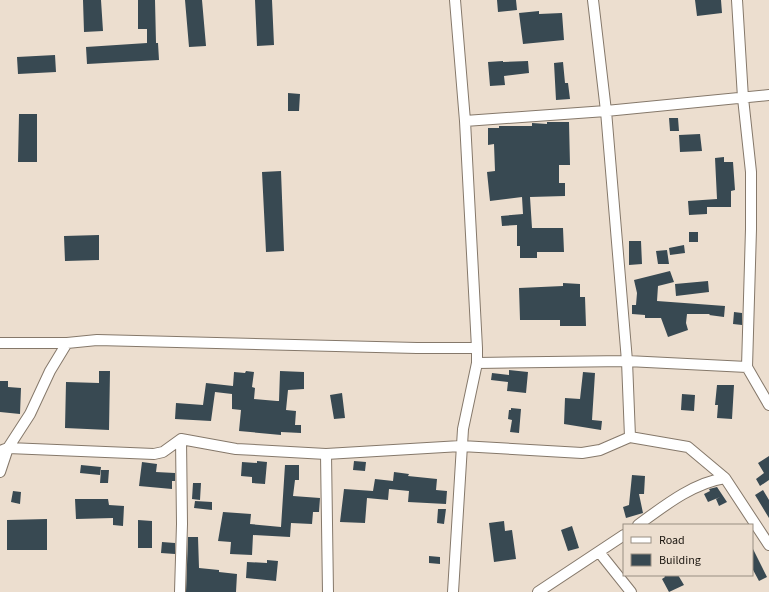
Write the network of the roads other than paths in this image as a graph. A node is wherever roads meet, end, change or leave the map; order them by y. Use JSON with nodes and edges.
{"nodes":[{"id":1,"x":455,"y":0,"type":"edge"},
{"id":2,"x":593,"y":0,"type":"edge"},
{"id":3,"x":737,"y":0,"type":"edge"},
{"id":4,"x":769,"y":95,"type":"edge"},
{"id":5,"x":743,"y":98,"type":"junction"},
{"id":6,"x":606,"y":111,"type":"junction"},
{"id":7,"x":465,"y":121,"type":"junction"},
{"id":8,"x":0,"y":342,"type":"edge"},
{"id":9,"x":68,"y":343,"type":"junction"},
{"id":10,"x":477,"y":348,"type":"junction"},
{"id":11,"x":626,"y":361,"type":"junction"},
{"id":12,"x":477,"y":363,"type":"junction"},
{"id":13,"x":747,"y":367,"type":"junction"},
{"id":14,"x":769,"y":405,"type":"edge"},
{"id":15,"x":630,"y":437,"type":"junction"},
{"id":16,"x":181,"y":439,"type":"junction"},
{"id":17,"x":461,"y":446,"type":"junction"},
{"id":18,"x":4,"y":449,"type":"edge"},
{"id":19,"x":326,"y":454,"type":"junction"},
{"id":20,"x":0,"y":472,"type":"edge"},
{"id":21,"x":725,"y":478,"type":"junction"},
{"id":22,"x":639,"y":524,"type":"edge"},
{"id":23,"x":623,"y":536,"type":"edge"},
{"id":24,"x":769,"y":546,"type":"edge"},
{"id":25,"x":599,"y":552,"type":"junction"},
{"id":26,"x":180,"y":592,"type":"edge"},
{"id":27,"x":328,"y":592,"type":"edge"},
{"id":28,"x":453,"y":592,"type":"edge"},
{"id":29,"x":538,"y":592,"type":"edge"},
{"id":30,"x":631,"y":592,"type":"edge"}],
"edges":[{"from":1,"to":7,"type":"street"},
{"from":2,"to":6,"type":"street"},
{"from":3,"to":5,"type":"street"},
{"from":4,"to":5,"type":"street"},
{"from":5,"to":6,"type":"street"},
{"from":5,"to":13,"type":"street"},
{"from":6,"to":7,"type":"street"},
{"from":6,"to":11,"type":"street"},
{"from":7,"to":10,"type":"street"},
{"from":8,"to":9,"type":"street"},
{"from":9,"to":10,"type":"street"},
{"from":9,"to":18,"type":"street"},
{"from":10,"to":12,"type":"street"},
{"from":11,"to":12,"type":"street"},
{"from":11,"to":13,"type":"street"},
{"from":11,"to":15,"type":"street"},
{"from":12,"to":17,"type":"street"},
{"from":13,"to":14,"type":"street"},
{"from":15,"to":17,"type":"street"},
{"from":15,"to":21,"type":"street"},
{"from":16,"to":18,"type":"street"},
{"from":16,"to":19,"type":"street"},
{"from":16,"to":26,"type":"street"},
{"from":17,"to":19,"type":"street"},
{"from":17,"to":28,"type":"street"},
{"from":18,"to":20,"type":"street"},
{"from":19,"to":27,"type":"street"},
{"from":21,"to":22,"type":"street"},
{"from":21,"to":24,"type":"street"},
{"from":23,"to":25,"type":"street"},
{"from":25,"to":29,"type":"street"},
{"from":25,"to":30,"type":"street"}]}
